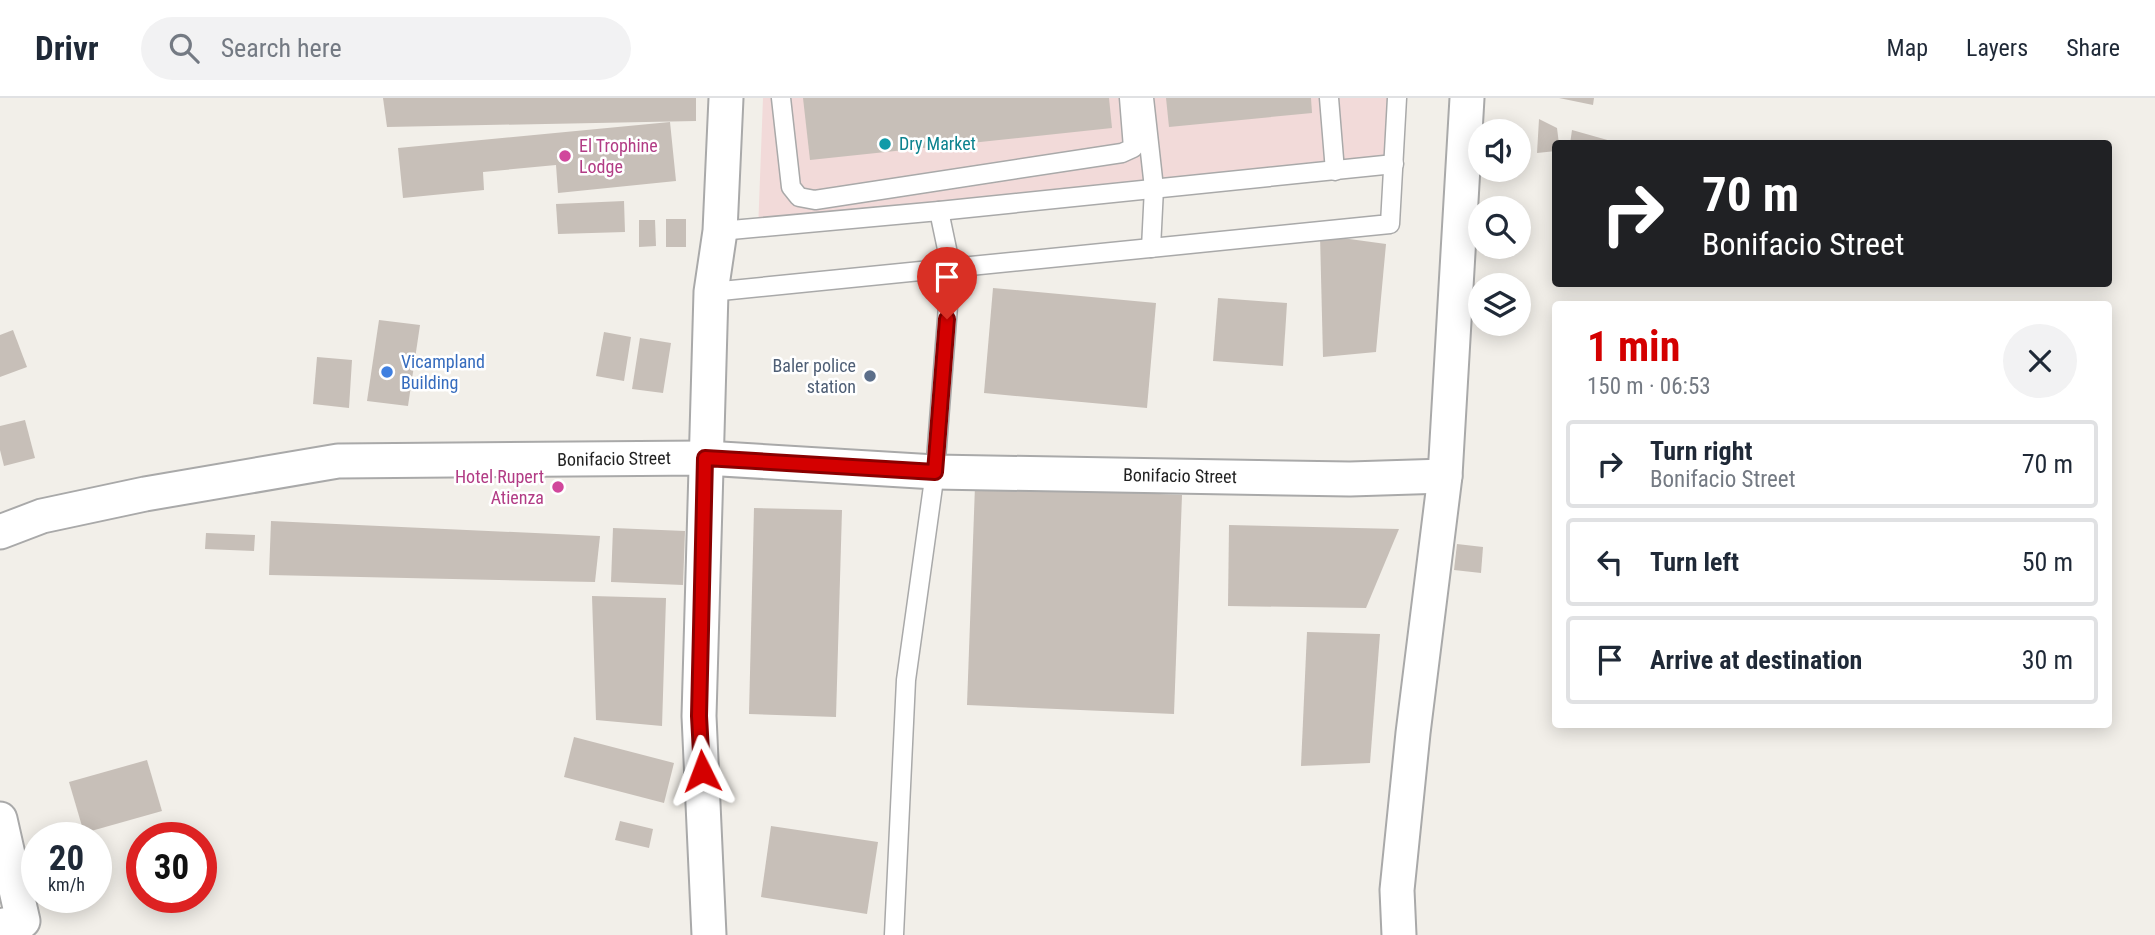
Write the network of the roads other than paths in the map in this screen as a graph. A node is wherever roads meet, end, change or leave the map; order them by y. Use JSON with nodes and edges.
{"nodes":[{"id":1,"x":726,"y":98,"type":"edge"},
{"id":2,"x":781,"y":98,"type":"edge"},
{"id":3,"x":1129,"y":98,"type":"edge"},
{"id":4,"x":1144,"y":98,"type":"edge"},
{"id":5,"x":1329,"y":98,"type":"edge"},
{"id":6,"x":1397,"y":98,"type":"edge"},
{"id":7,"x":1467,"y":98,"type":"edge"},
{"id":8,"x":1394,"y":164,"type":"junction"},
{"id":9,"x":1335,"y":170,"type":"junction"},
{"id":10,"x":1154,"y":188,"type":"junction"},
{"id":11,"x":939,"y":211,"type":"junction"},
{"id":12,"x":720,"y":231,"type":"junction"},
{"id":13,"x":1151,"y":248,"type":"junction"},
{"id":14,"x":951,"y":268,"type":"junction"},
{"id":15,"x":711,"y":292,"type":"junction"},
{"id":16,"x":705,"y":458,"type":"junction"},
{"id":17,"x":935,"y":472,"type":"junction"},
{"id":18,"x":1445,"y":475,"type":"junction"},
{"id":19,"x":0,"y":532,"type":"edge"},
{"id":20,"x":0,"y":818,"type":"edge"},
{"id":21,"x":0,"y":926,"type":"edge"},
{"id":22,"x":709,"y":935,"type":"edge"},
{"id":23,"x":894,"y":935,"type":"edge"},
{"id":24,"x":1399,"y":935,"type":"edge"}],
"edges":[{"from":1,"to":12,"type":"street"},
{"from":2,"to":3,"type":"lane"},
{"from":4,"to":10,"type":"lane"},
{"from":5,"to":9,"type":"lane"},
{"from":6,"to":8,"type":"lane"},
{"from":7,"to":18,"type":"street"},
{"from":8,"to":9,"type":"lane"},
{"from":8,"to":13,"type":"lane"},
{"from":9,"to":10,"type":"lane"},
{"from":10,"to":11,"type":"lane"},
{"from":10,"to":13,"type":"lane"},
{"from":11,"to":12,"type":"lane"},
{"from":11,"to":14,"type":"lane"},
{"from":12,"to":15,"type":"street"},
{"from":13,"to":14,"type":"lane"},
{"from":14,"to":15,"type":"lane"},
{"from":14,"to":17,"type":"lane"},
{"from":15,"to":16,"type":"street"},
{"from":16,"to":17,"type":"street","name":"Bonifacio Street"},
{"from":16,"to":19,"type":"street","name":"Bonifacio Street"},
{"from":16,"to":22,"type":"street"},
{"from":17,"to":18,"type":"street","name":"Bonifacio Street"},
{"from":17,"to":23,"type":"lane"},
{"from":18,"to":24,"type":"street"},
{"from":20,"to":21,"type":"street"}]}
